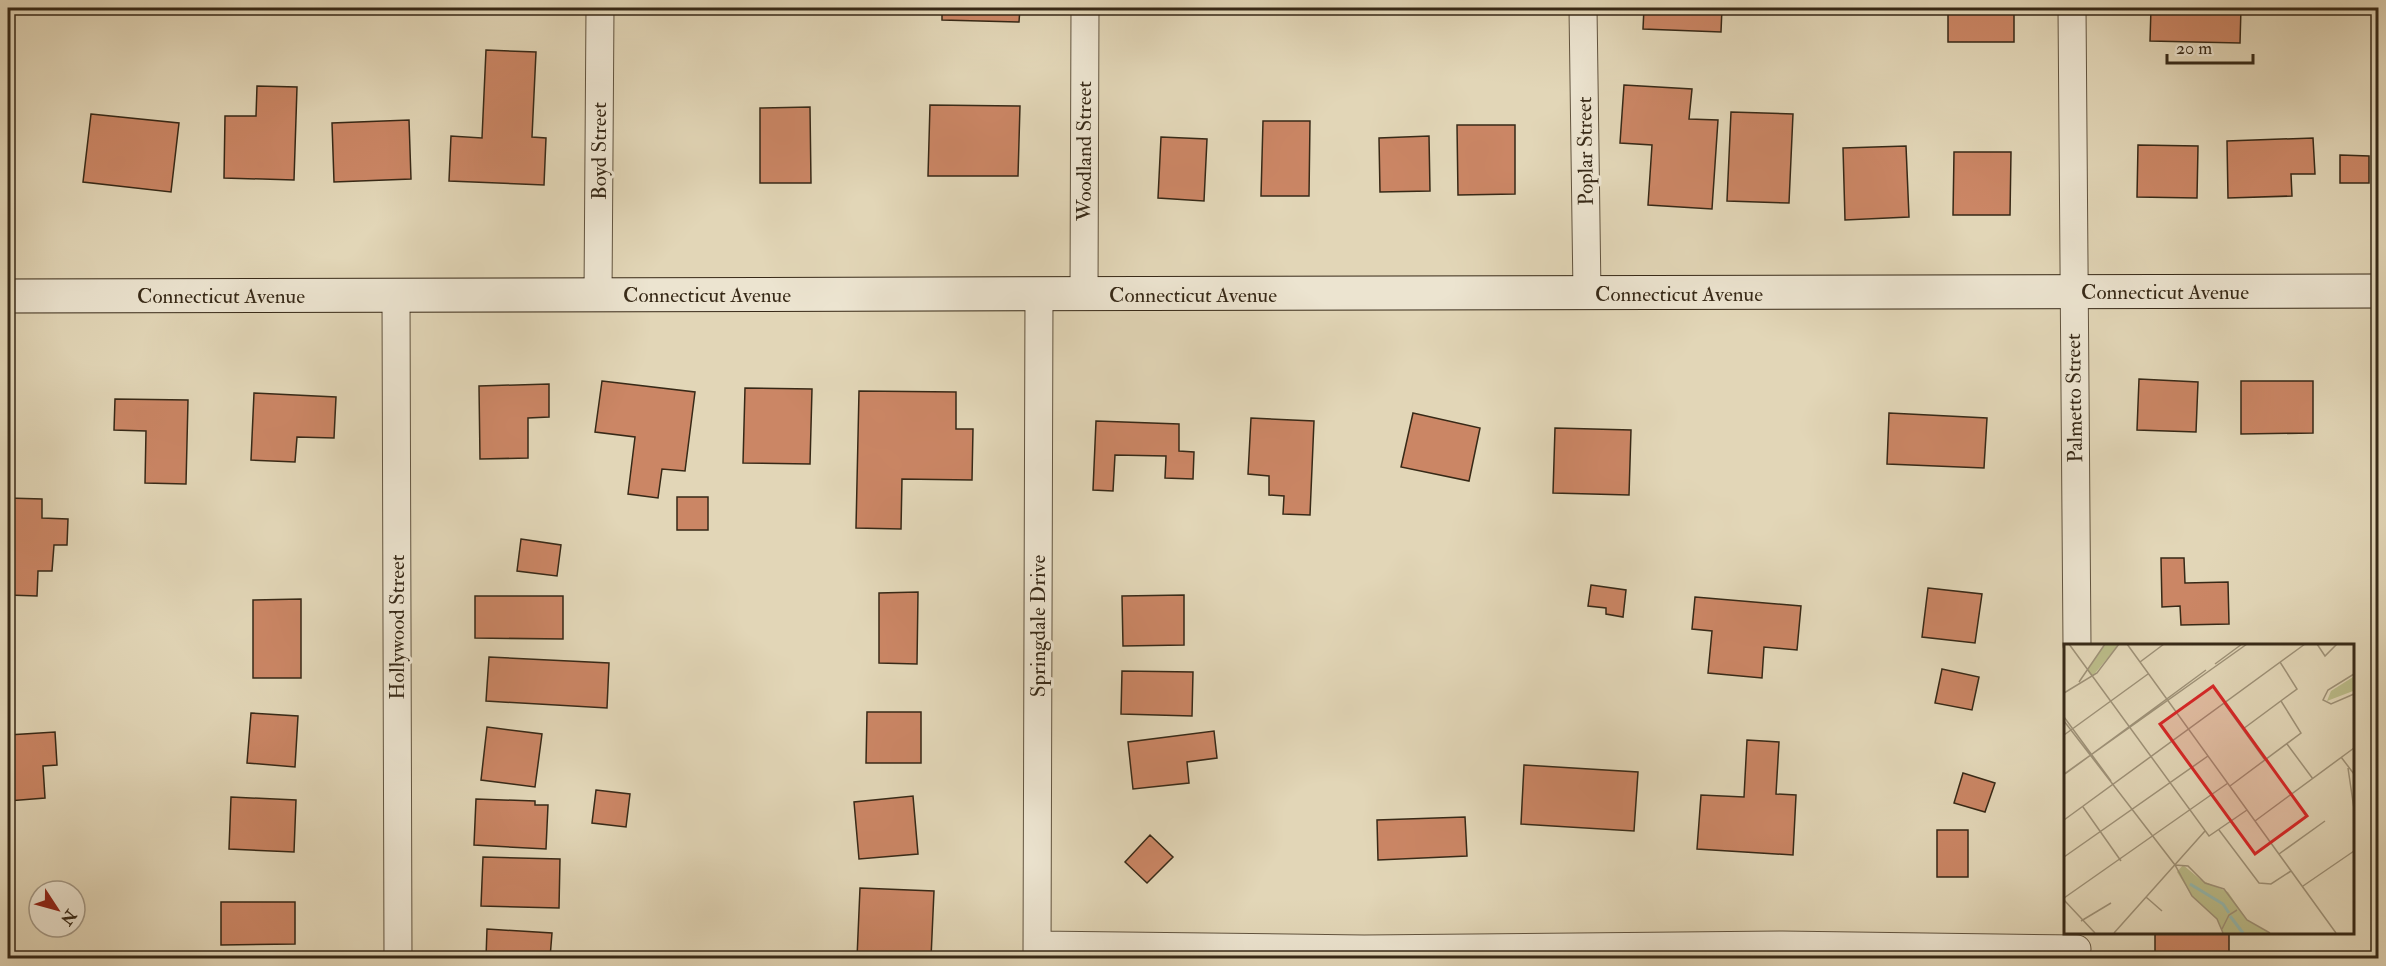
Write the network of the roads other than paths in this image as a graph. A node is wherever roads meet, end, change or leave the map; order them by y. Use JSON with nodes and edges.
{"nodes":[{"id":1,"x":600,"y":8,"type":"edge"},
{"id":2,"x":1085,"y":8,"type":"edge"},
{"id":3,"x":1583,"y":8,"type":"edge"},
{"id":4,"x":2072,"y":8,"type":"edge"},
{"id":5,"x":2379,"y":291,"type":"edge"},
{"id":6,"x":2073,"y":293,"type":"junction"},
{"id":7,"x":1040,"y":294,"type":"junction"},
{"id":8,"x":1587,"y":294,"type":"junction"},
{"id":9,"x":396,"y":295,"type":"junction"},
{"id":10,"x":598,"y":295,"type":"junction"},
{"id":11,"x":1084,"y":295,"type":"junction"},
{"id":12,"x":8,"y":296,"type":"edge"},
{"id":13,"x":2077,"y":644,"type":"edge"},
{"id":14,"x":2077,"y":946,"type":"edge"},
{"id":15,"x":1037,"y":952,"type":"edge"},
{"id":16,"x":1608,"y":952,"type":"edge"},
{"id":17,"x":398,"y":958,"type":"edge"}],
"edges":[{"from":1,"to":10,"type":"street","name":"Boyd Street"},
{"from":2,"to":11,"type":"street","name":"Woodland Street"},
{"from":3,"to":8,"type":"street","name":"Poplar Street"},
{"from":4,"to":6,"type":"street","name":"Palmetto Street"},
{"from":5,"to":6,"type":"street","name":"Connecticut Avenue"},
{"from":6,"to":8,"type":"street","name":"Connecticut Avenue"},
{"from":6,"to":13,"type":"street","name":"Palmetto Street"},
{"from":7,"to":10,"type":"street","name":"Connecticut Avenue"},
{"from":7,"to":11,"type":"street","name":"Connecticut Avenue"},
{"from":7,"to":15,"type":"street","name":"Springdale Drive"},
{"from":8,"to":11,"type":"street","name":"Connecticut Avenue"},
{"from":9,"to":10,"type":"street","name":"Connecticut Avenue"},
{"from":9,"to":12,"type":"street","name":"Connecticut Avenue"},
{"from":9,"to":17,"type":"street","name":"Hollywood Street"},
{"from":14,"to":16,"type":"street"},
{"from":15,"to":16,"type":"street"}]}
